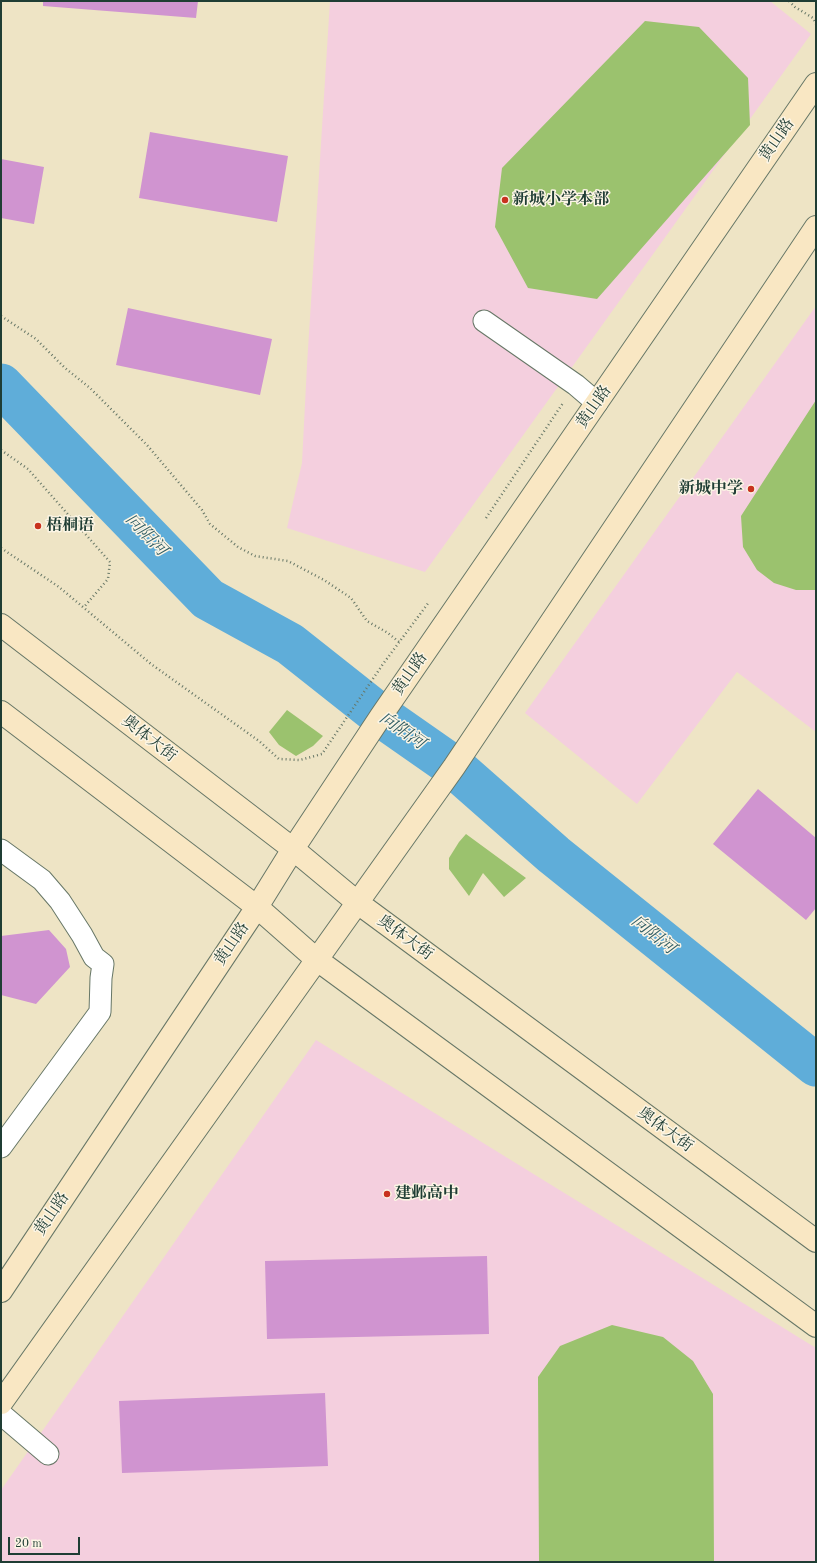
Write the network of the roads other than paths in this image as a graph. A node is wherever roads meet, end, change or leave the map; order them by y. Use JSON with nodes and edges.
{"nodes":[{"id":1,"x":816,"y":84,"type":"edge"},
{"id":2,"x":816,"y":227,"type":"edge"},
{"id":3,"x":484,"y":321,"type":"dead end"},
{"id":4,"x":597,"y":403,"type":"junction"},
{"id":5,"x":1,"y":625,"type":"edge"},
{"id":6,"x":1,"y":712,"type":"edge"},
{"id":7,"x":293,"y":849,"type":"junction"},
{"id":8,"x":1,"y":850,"type":"edge"},
{"id":9,"x":358,"y":903,"type":"junction"},
{"id":10,"x":256,"y":907,"type":"junction"},
{"id":11,"x":316,"y":959,"type":"junction"},
{"id":12,"x":1,"y":1147,"type":"edge"},
{"id":13,"x":816,"y":1241,"type":"edge"},
{"id":14,"x":1,"y":1291,"type":"edge"},
{"id":15,"x":816,"y":1326,"type":"edge"},
{"id":16,"x":1,"y":1403,"type":"edge"},
{"id":17,"x":1,"y":1414,"type":"edge"},
{"id":18,"x":48,"y":1454,"type":"dead end"}],
"edges":[{"from":1,"to":4,"type":"main road","name":"黄山路"},
{"from":2,"to":9,"type":"main road"},
{"from":3,"to":4,"type":"street"},
{"from":4,"to":7,"type":"main road","name":"黄山路"},
{"from":5,"to":7,"type":"main road","name":"奥体大街"},
{"from":6,"to":10,"type":"main road"},
{"from":7,"to":9,"type":"main road","name":"奥体大街"},
{"from":7,"to":10,"type":"main road","name":"黄山路"},
{"from":8,"to":12,"type":"street"},
{"from":9,"to":11,"type":"main road"},
{"from":9,"to":13,"type":"main road","name":"奥体大街"},
{"from":10,"to":11,"type":"main road"},
{"from":10,"to":14,"type":"main road","name":"黄山路"},
{"from":11,"to":15,"type":"main road"},
{"from":11,"to":16,"type":"main road"},
{"from":17,"to":18,"type":"street"}]}
